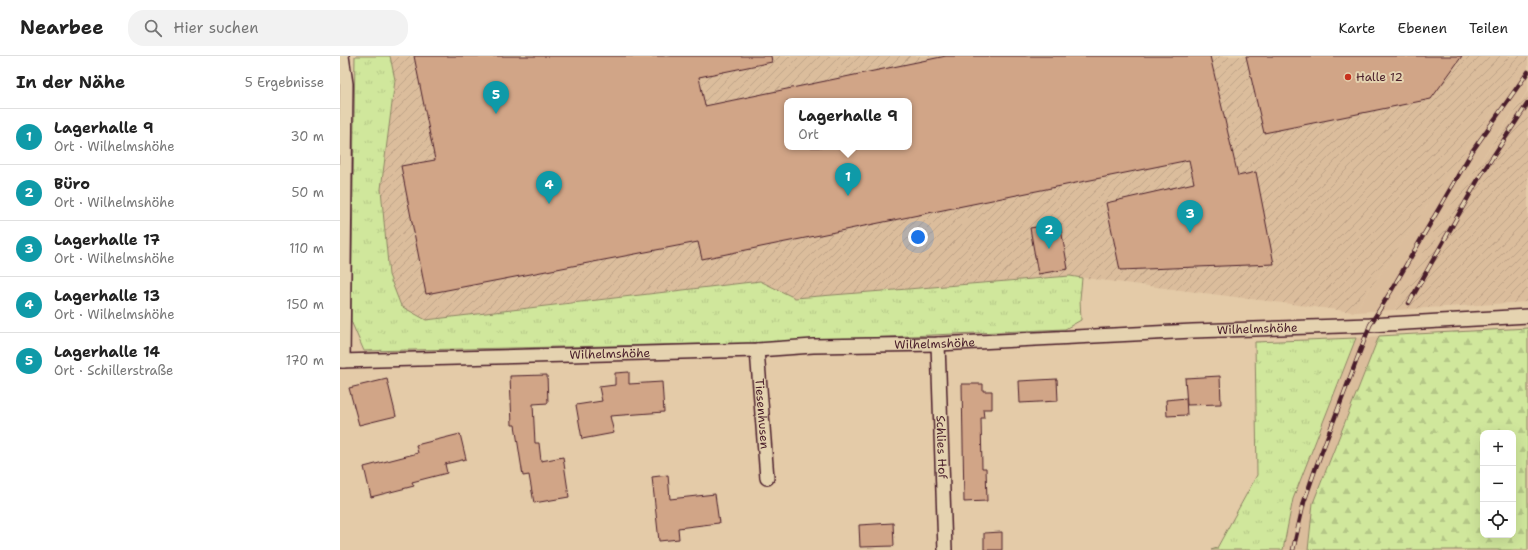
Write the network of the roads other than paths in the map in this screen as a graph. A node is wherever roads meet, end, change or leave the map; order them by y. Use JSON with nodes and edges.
{"nodes":[{"id":1,"x":342,"y":56,"type":"edge"},
{"id":2,"x":1528,"y":316,"type":"edge"},
{"id":3,"x":938,"y":344,"type":"junction"},
{"id":4,"x":757,"y":350,"type":"junction"},
{"id":5,"x":342,"y":361,"type":"edge"},
{"id":6,"x":767,"y":478,"type":"dead end"},
{"id":7,"x":945,"y":550,"type":"edge"}],
"edges":[{"from":1,"to":5,"type":"street"},
{"from":2,"to":3,"type":"street","name":"Wilhelmshöhe"},
{"from":3,"to":4,"type":"street","name":"Wilhelmshöhe"},
{"from":3,"to":7,"type":"street","name":"Schlies Hof"},
{"from":4,"to":5,"type":"street","name":"Wilhelmshöhe"},
{"from":4,"to":6,"type":"street","name":"Tiesenhusen"}]}
